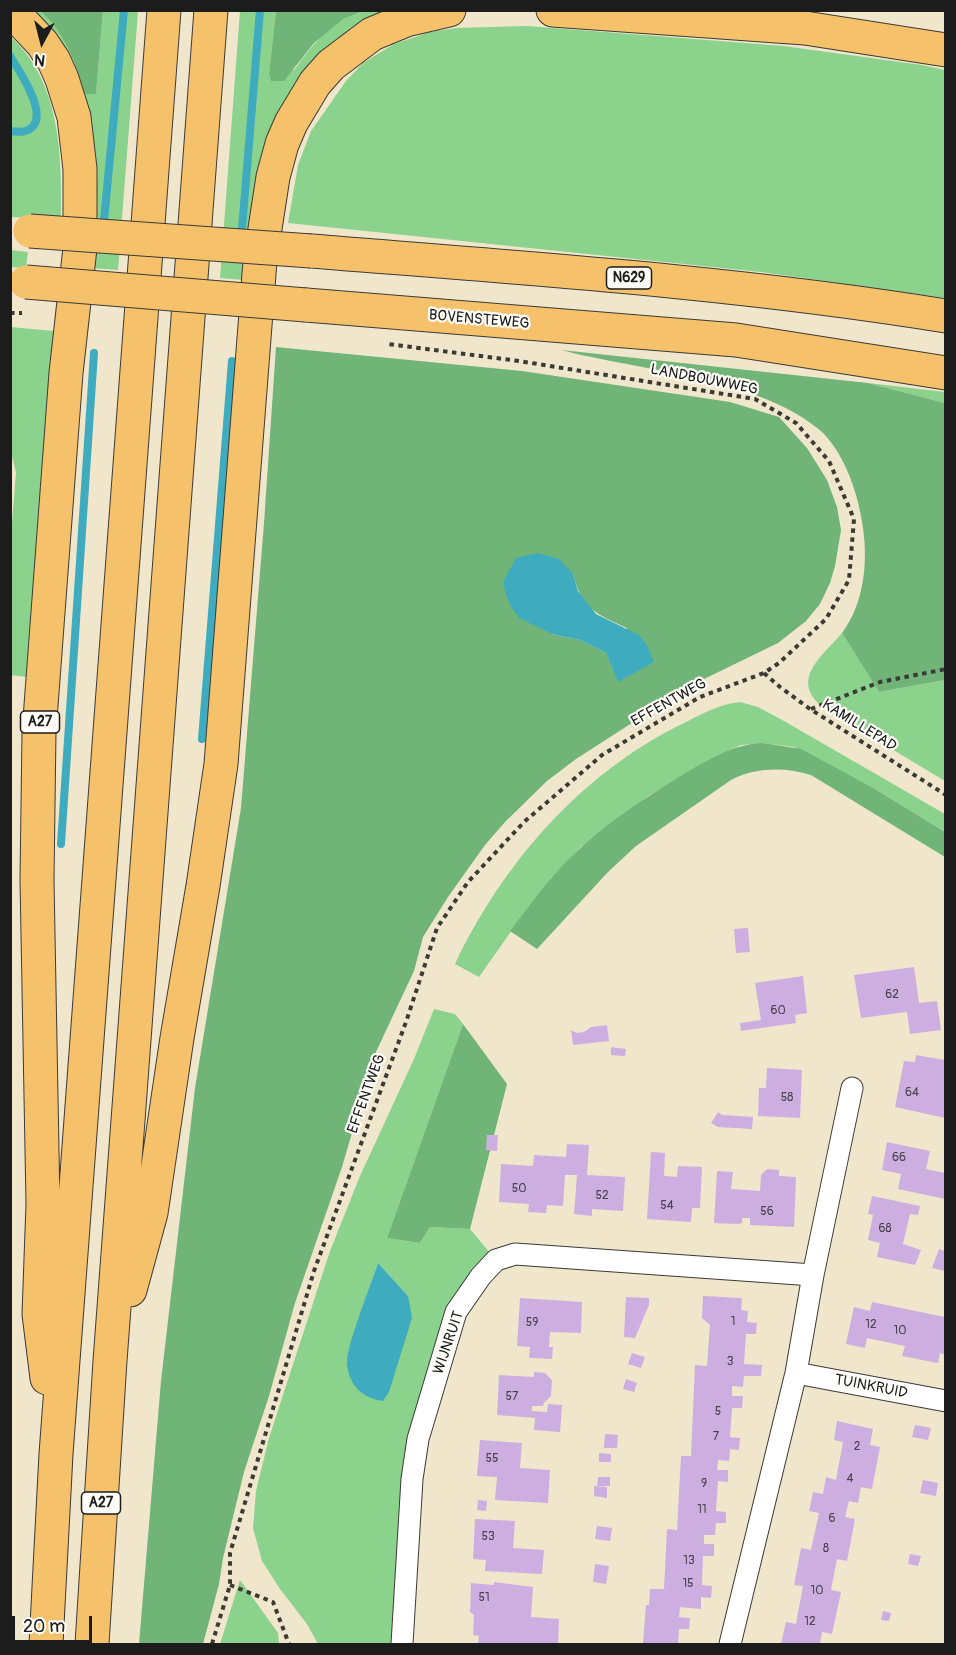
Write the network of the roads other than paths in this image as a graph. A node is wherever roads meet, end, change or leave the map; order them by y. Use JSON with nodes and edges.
{"nodes":[{"id":1,"x":11,"y":10,"type":"edge"},
{"id":2,"x":164,"y":10,"type":"edge"},
{"id":3,"x":211,"y":10,"type":"edge"},
{"id":4,"x":448,"y":10,"type":"edge"},
{"id":5,"x":553,"y":10,"type":"edge"},
{"id":6,"x":945,"y":50,"type":"edge"},
{"id":7,"x":20,"y":230,"type":"edge"},
{"id":8,"x":20,"y":292,"type":"edge"},
{"id":9,"x":945,"y":316,"type":"edge"},
{"id":10,"x":945,"y":373,"type":"edge"},
{"id":11,"x":852,"y":1088,"type":"dead end"},
{"id":12,"x":813,"y":1275,"type":"junction"},
{"id":13,"x":110,"y":1361,"type":"junction"},
{"id":14,"x":796,"y":1373,"type":"junction"},
{"id":15,"x":945,"y":1401,"type":"edge"},
{"id":16,"x":56,"y":1454,"type":"junction"},
{"id":17,"x":46,"y":1644,"type":"edge"},
{"id":18,"x":92,"y":1644,"type":"edge"},
{"id":19,"x":402,"y":1644,"type":"edge"},
{"id":20,"x":730,"y":1644,"type":"edge"}],
"edges":[{"from":1,"to":16,"type":"main road","number":"A27"},
{"from":2,"to":16,"type":"main road","number":"A27"},
{"from":3,"to":13,"type":"main road","number":"A27"},
{"from":4,"to":13,"type":"main road","number":"A27"},
{"from":5,"to":6,"type":"main road"},
{"from":7,"to":9,"type":"main road","number":"N629","bridge":true},
{"from":8,"to":10,"type":"main road","name":"BOVENSTEWEG","bridge":true},
{"from":11,"to":12,"type":"street"},
{"from":12,"to":14,"type":"street"},
{"from":12,"to":19,"type":"street","name":"WIJNRUIT"},
{"from":13,"to":18,"type":"main road","number":"A27"},
{"from":14,"to":15,"type":"street","name":"TUINKRUID"},
{"from":14,"to":20,"type":"street"},
{"from":16,"to":17,"type":"main road","number":"A27"}]}
